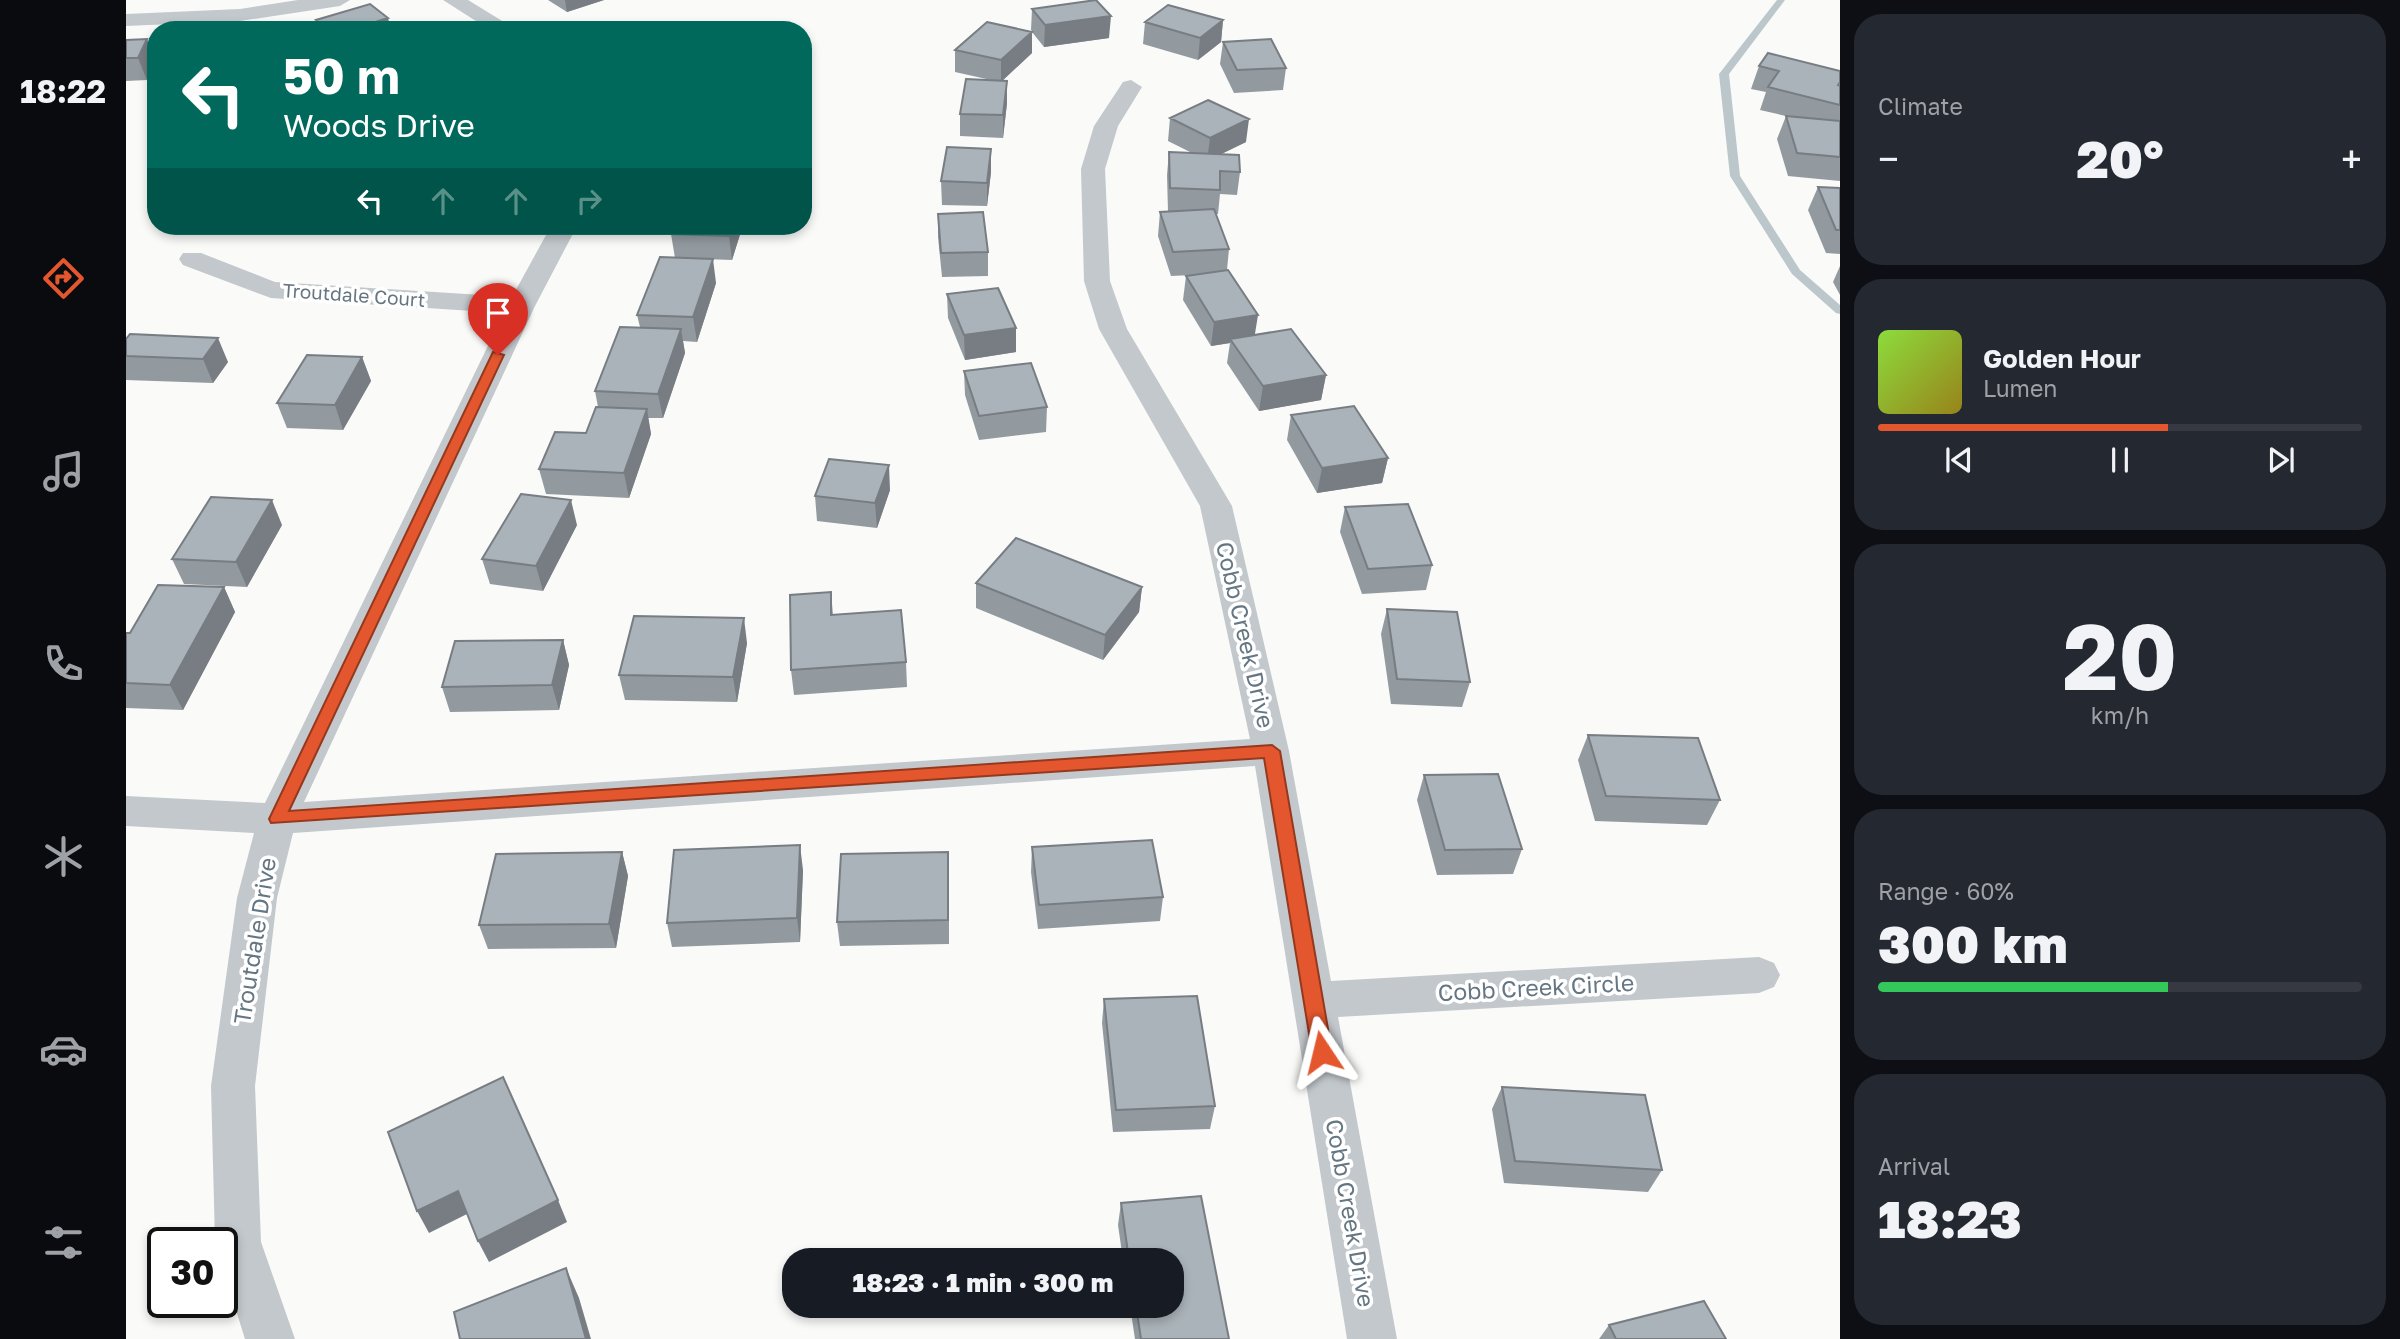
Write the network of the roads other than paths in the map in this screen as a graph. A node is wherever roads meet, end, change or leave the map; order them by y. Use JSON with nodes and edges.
{"nodes":[{"id":1,"x":340,"y":0,"type":"edge"},
{"id":2,"x":453,"y":0,"type":"edge"},
{"id":3,"x":126,"y":20,"type":"edge"},
{"id":4,"x":490,"y":21,"type":"edge"},
{"id":5,"x":1131,"y":87,"type":"dead end"},
{"id":6,"x":560,"y":235,"type":"edge"},
{"id":7,"x":192,"y":259,"type":"dead end"},
{"id":8,"x":521,"y":306,"type":"junction"},
{"id":9,"x":1272,"y":751,"type":"junction"},
{"id":10,"x":126,"y":811,"type":"edge"},
{"id":11,"x":277,"y":819,"type":"junction"},
{"id":12,"x":1759,"y":975,"type":"dead end"},
{"id":13,"x":1313,"y":1000,"type":"junction"},
{"id":14,"x":270,"y":1339,"type":"edge"},
{"id":15,"x":1372,"y":1339,"type":"edge"}],
"edges":[{"from":1,"to":3,"type":"street"},
{"from":2,"to":4,"type":"street"},
{"from":5,"to":9,"type":"street","name":"Cobb Creek Drive"},
{"from":6,"to":8,"type":"street","name":"Troutdale Drive"},
{"from":7,"to":8,"type":"street","name":"Troutdale Court"},
{"from":8,"to":11,"type":"street","name":"Troutdale Drive"},
{"from":9,"to":11,"type":"street"},
{"from":9,"to":13,"type":"street","name":"Cobb Creek Drive"},
{"from":10,"to":11,"type":"street"},
{"from":11,"to":14,"type":"street","name":"Troutdale Drive"},
{"from":12,"to":13,"type":"street","name":"Cobb Creek Circle"},
{"from":13,"to":15,"type":"street","name":"Cobb Creek Drive"}]}
